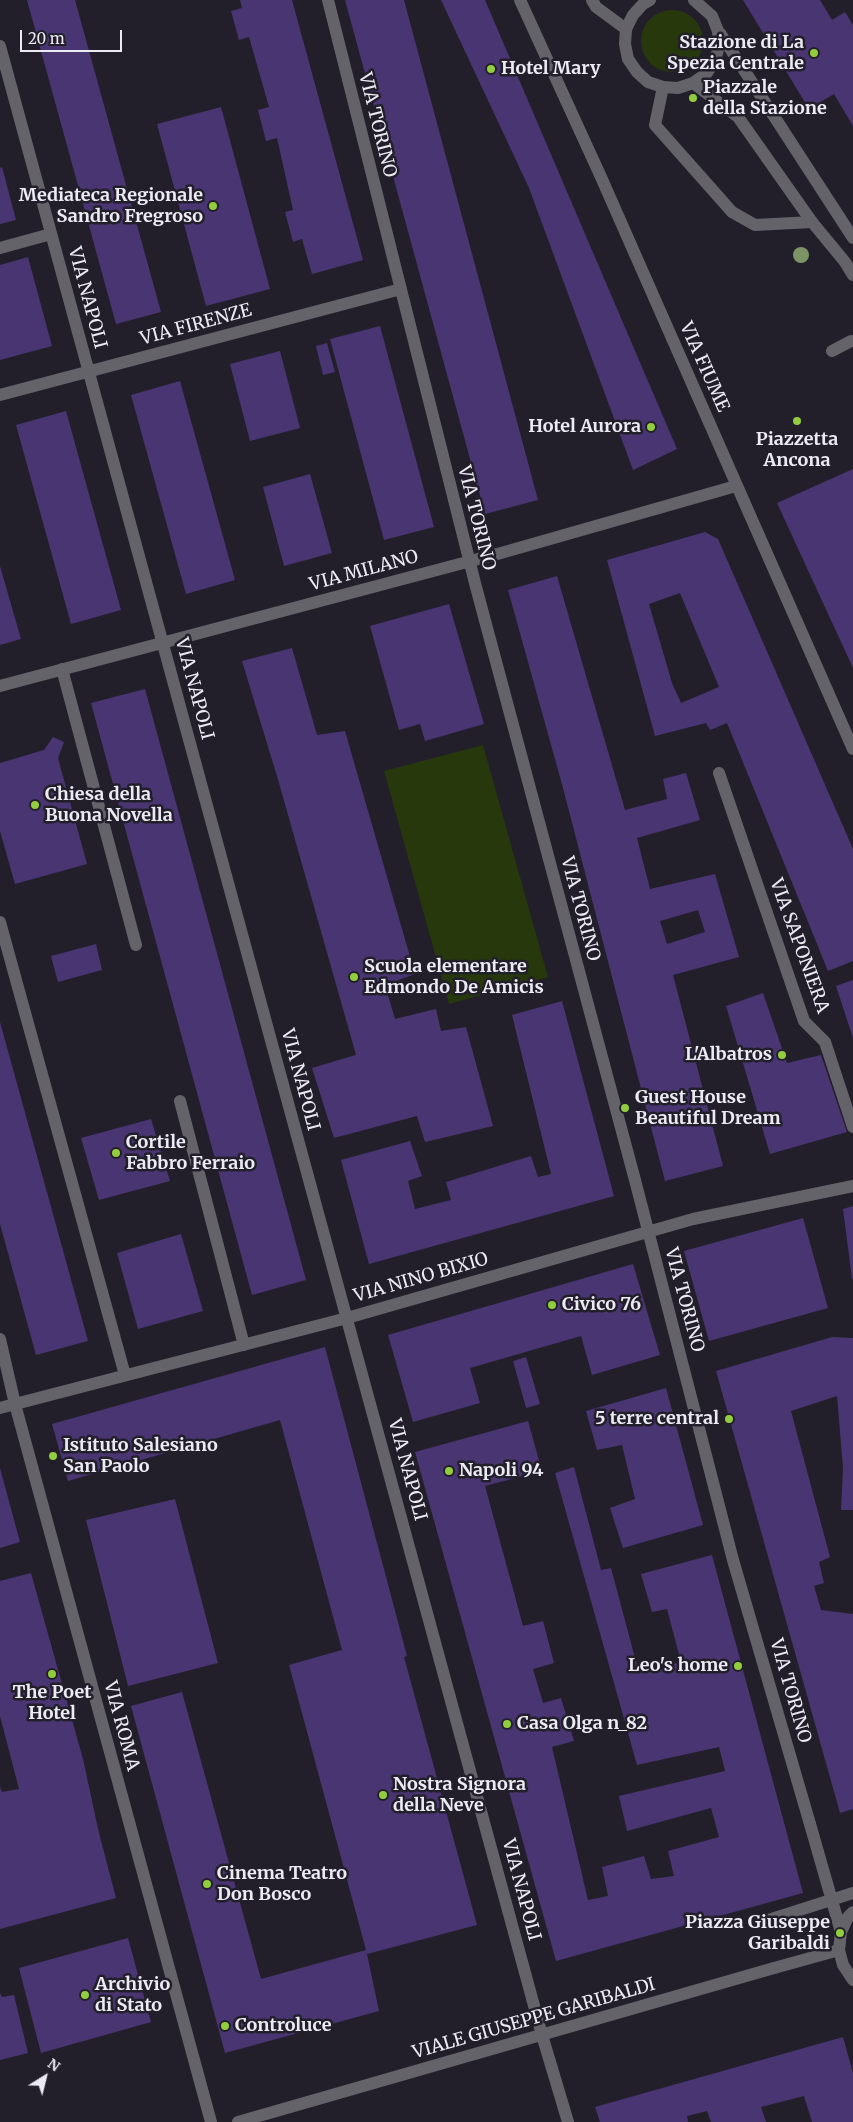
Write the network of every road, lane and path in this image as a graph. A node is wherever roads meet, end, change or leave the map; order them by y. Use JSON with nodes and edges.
{"nodes":[{"id":1,"x":328,"y":0,"type":"edge"},
{"id":2,"x":520,"y":0,"type":"edge"},
{"id":3,"x":592,"y":0,"type":"edge"},
{"id":4,"x":650,"y":0,"type":"edge"},
{"id":5,"x":694,"y":0,"type":"edge"},
{"id":6,"x":626,"y":29,"type":"junction"},
{"id":7,"x":718,"y":31,"type":"junction"},
{"id":8,"x":0,"y":49,"type":"edge"},
{"id":9,"x":694,"y":83,"type":"junction"},
{"id":10,"x":663,"y":87,"type":"junction"},
{"id":11,"x":812,"y":222,"type":"junction"},
{"id":12,"x":52,"y":234,"type":"junction"},
{"id":13,"x":853,"y":238,"type":"edge"},
{"id":14,"x":0,"y":248,"type":"edge"},
{"id":15,"x":853,"y":275,"type":"edge"},
{"id":16,"x":401,"y":289,"type":"junction"},
{"id":17,"x":851,"y":341,"type":"dead end"},
{"id":18,"x":832,"y":350,"type":"dead end"},
{"id":19,"x":89,"y":371,"type":"junction"},
{"id":20,"x":0,"y":395,"type":"edge"},
{"id":21,"x":736,"y":486,"type":"junction"},
{"id":22,"x":470,"y":562,"type":"junction"},
{"id":23,"x":164,"y":644,"type":"junction"},
{"id":24,"x":62,"y":669,"type":"junction"},
{"id":25,"x":0,"y":686,"type":"edge"},
{"id":26,"x":853,"y":749,"type":"edge"},
{"id":27,"x":719,"y":773,"type":"dead end"},
{"id":28,"x":0,"y":922,"type":"edge"},
{"id":29,"x":136,"y":944,"type":"dead end"},
{"id":30,"x":180,"y":1101,"type":"dead end"},
{"id":31,"x":853,"y":1128,"type":"edge"},
{"id":32,"x":853,"y":1186,"type":"edge"},
{"id":33,"x":648,"y":1231,"type":"junction"},
{"id":34,"x":347,"y":1318,"type":"junction"},
{"id":35,"x":0,"y":1339,"type":"edge"},
{"id":36,"x":244,"y":1345,"type":"junction"},
{"id":37,"x":125,"y":1375,"type":"junction"},
{"id":38,"x":15,"y":1404,"type":"junction"},
{"id":39,"x":0,"y":1408,"type":"edge"},
{"id":40,"x":853,"y":1893,"type":"edge"},
{"id":41,"x":831,"y":1900,"type":"junction"},
{"id":42,"x":853,"y":1912,"type":"edge"},
{"id":43,"x":759,"y":1923,"type":"dead end"},
{"id":44,"x":841,"y":1932,"type":"junction"},
{"id":45,"x":839,"y":1950,"type":"junction"},
{"id":46,"x":853,"y":1980,"type":"edge"},
{"id":47,"x":542,"y":2035,"type":"junction"},
{"id":48,"x":211,"y":2122,"type":"edge"},
{"id":49,"x":238,"y":2122,"type":"edge"},
{"id":50,"x":568,"y":2122,"type":"edge"}],
"edges":[{"from":1,"to":16,"type":"street","name":"VIA TORINO"},
{"from":2,"to":21,"type":"street","name":"VIA FIUME"},
{"from":3,"to":6,"type":"street"},
{"from":4,"to":6,"type":"street"},
{"from":5,"to":7,"type":"street"},
{"from":6,"to":10,"type":"street"},
{"from":7,"to":9,"type":"street"},
{"from":7,"to":13,"type":"street"},
{"from":8,"to":12,"type":"street","name":"VIA NAPOLI"},
{"from":9,"to":10,"type":"street"},
{"from":9,"to":11,"type":"street"},
{"from":10,"to":11,"type":"street"},
{"from":11,"to":15,"type":"street"},
{"from":12,"to":14,"type":"street"},
{"from":12,"to":19,"type":"street","name":"VIA NAPOLI"},
{"from":16,"to":19,"type":"street","name":"VIA FIRENZE"},
{"from":16,"to":22,"type":"street","name":"VIA TORINO"},
{"from":17,"to":18,"type":"street"},
{"from":19,"to":20,"type":"street","name":"VIA FIRENZE"},
{"from":19,"to":23,"type":"street","name":"VIA NAPOLI"},
{"from":21,"to":22,"type":"street","name":"VIA MILANO"},
{"from":21,"to":26,"type":"street","name":"VIA FIUME"},
{"from":22,"to":23,"type":"street","name":"VIA MILANO"},
{"from":22,"to":33,"type":"street","name":"VIA TORINO"},
{"from":23,"to":24,"type":"street","name":"VIA MILANO"},
{"from":23,"to":34,"type":"street","name":"VIA NAPOLI"},
{"from":24,"to":25,"type":"street","name":"VIA MILANO"},
{"from":24,"to":29,"type":"street"},
{"from":27,"to":31,"type":"street","name":"VIA SAPONIERA"},
{"from":28,"to":37,"type":"street"},
{"from":30,"to":36,"type":"street"},
{"from":32,"to":33,"type":"street","name":"VIA NINO BIXIO"},
{"from":33,"to":34,"type":"street","name":"VIA NINO BIXIO"},
{"from":33,"to":41,"type":"street","name":"VIA TORINO"},
{"from":34,"to":36,"type":"street","name":"VIA NINO BIXIO"},
{"from":34,"to":47,"type":"street","name":"VIA NAPOLI"},
{"from":35,"to":38,"type":"street","name":"VIA ROMA"},
{"from":36,"to":37,"type":"street","name":"VIA NINO BIXIO"},
{"from":37,"to":38,"type":"street","name":"VIA NINO BIXIO"},
{"from":38,"to":39,"type":"street","name":"VIA NINO BIXIO"},
{"from":38,"to":48,"type":"street","name":"VIA ROMA"},
{"from":40,"to":41,"type":"street"},
{"from":41,"to":43,"type":"street"},
{"from":41,"to":44,"type":"street"},
{"from":42,"to":44,"type":"street"},
{"from":44,"to":45,"type":"street"},
{"from":45,"to":46,"type":"street"},
{"from":45,"to":47,"type":"street","name":"VIALE GIUSEPPE GARIBALDI"},
{"from":47,"to":49,"type":"street","name":"VIALE GIUSEPPE GARIBALDI"},
{"from":47,"to":50,"type":"street","name":"VIA NAPOLI"}]}
